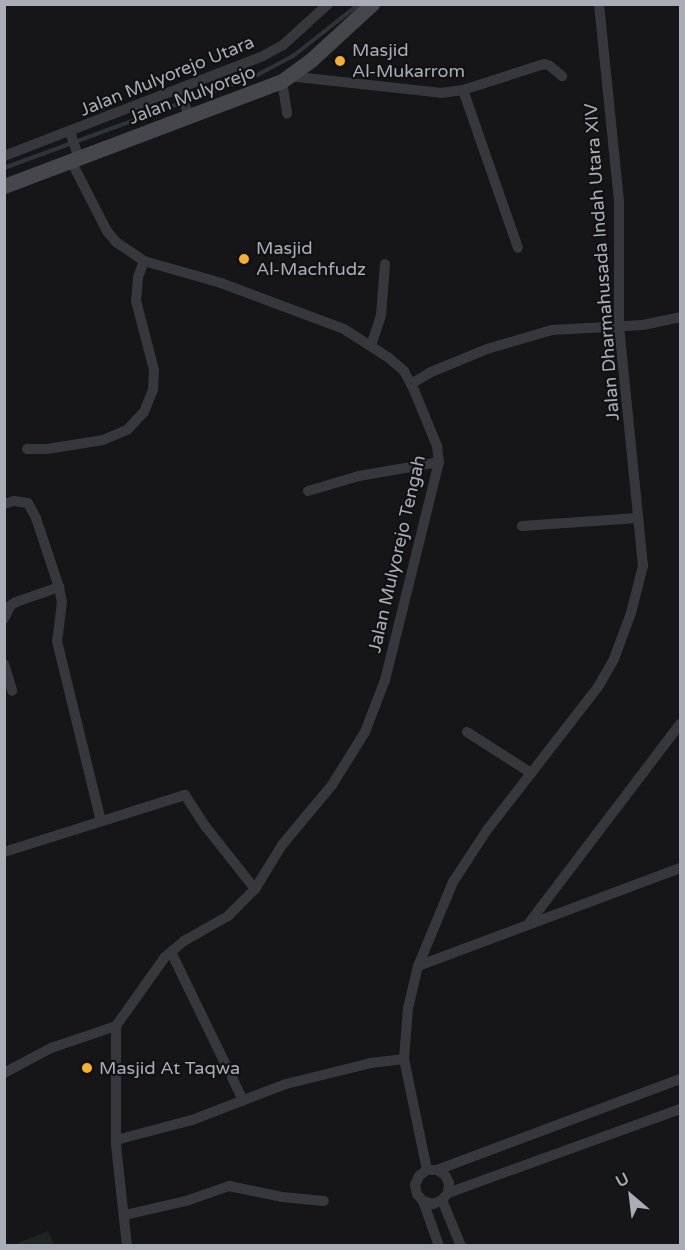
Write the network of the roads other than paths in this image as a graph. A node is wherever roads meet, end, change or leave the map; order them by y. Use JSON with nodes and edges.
{"nodes":[{"id":1,"x":328,"y":4,"type":"edge"},
{"id":2,"x":372,"y":4,"type":"edge"},
{"id":3,"x":599,"y":4,"type":"edge"},
{"id":4,"x":562,"y":76,"type":"dead end"},
{"id":5,"x":285,"y":79,"type":"junction"},
{"id":6,"x":463,"y":90,"type":"junction"},
{"id":7,"x":179,"y":92,"type":"junction"},
{"id":8,"x":188,"y":113,"type":"junction"},
{"id":9,"x":287,"y":114,"type":"dead end"},
{"id":10,"x":70,"y":134,"type":"junction"},
{"id":11,"x":4,"y":156,"type":"edge"},
{"id":12,"x":75,"y":156,"type":"junction"},
{"id":13,"x":4,"y":186,"type":"edge"},
{"id":14,"x":518,"y":248,"type":"dead end"},
{"id":15,"x":144,"y":261,"type":"junction"},
{"id":16,"x":385,"y":264,"type":"dead end"},
{"id":17,"x":681,"y":317,"type":"edge"},
{"id":18,"x":619,"y":327,"type":"junction"},
{"id":19,"x":371,"y":346,"type":"junction"},
{"id":20,"x":411,"y":384,"type":"junction"},
{"id":21,"x":27,"y":449,"type":"dead end"},
{"id":22,"x":439,"y":462,"type":"junction"},
{"id":23,"x":308,"y":491,"type":"dead end"},
{"id":24,"x":4,"y":504,"type":"edge"},
{"id":25,"x":638,"y":518,"type":"junction"},
{"id":26,"x":522,"y":526,"type":"dead end"},
{"id":27,"x":59,"y":587,"type":"junction"},
{"id":28,"x":4,"y":619,"type":"edge"},
{"id":29,"x":4,"y":664,"type":"edge"},
{"id":30,"x":12,"y":691,"type":"dead end"},
{"id":31,"x":681,"y":724,"type":"edge"},
{"id":32,"x":467,"y":732,"type":"dead end"},
{"id":33,"x":531,"y":773,"type":"junction"},
{"id":34,"x":101,"y":821,"type":"junction"},
{"id":35,"x":4,"y":852,"type":"edge"},
{"id":36,"x":681,"y":868,"type":"edge"},
{"id":37,"x":255,"y":889,"type":"junction"},
{"id":38,"x":529,"y":924,"type":"junction"},
{"id":39,"x":171,"y":952,"type":"junction"},
{"id":40,"x":418,"y":966,"type":"junction"},
{"id":41,"x":116,"y":1026,"type":"junction"},
{"id":42,"x":404,"y":1059,"type":"junction"},
{"id":43,"x":4,"y":1073,"type":"edge"},
{"id":44,"x":681,"y":1079,"type":"edge"},
{"id":45,"x":243,"y":1100,"type":"junction"},
{"id":46,"x":681,"y":1109,"type":"edge"},
{"id":47,"x":116,"y":1140,"type":"junction"},
{"id":48,"x":432,"y":1170,"type":"junction"},
{"id":49,"x":445,"y":1196,"type":"junction"},
{"id":50,"x":324,"y":1201,"type":"dead end"},
{"id":51,"x":423,"y":1201,"type":"junction"},
{"id":52,"x":124,"y":1215,"type":"junction"},
{"id":53,"x":127,"y":1245,"type":"edge"},
{"id":54,"x":439,"y":1245,"type":"edge"},
{"id":55,"x":461,"y":1245,"type":"edge"}],
"edges":[{"from":1,"to":7,"type":"street","name":"Jalan Mulyorejo Utara"},
{"from":2,"to":5,"type":"main road","name":"Jalan Mulyorejo"},
{"from":3,"to":18,"type":"street","name":"Jalan Dharmahusada Indah Utara XIV"},
{"from":4,"to":6,"type":"street"},
{"from":5,"to":6,"type":"street"},
{"from":5,"to":8,"type":"main road","name":"Jalan Mulyorejo"},
{"from":5,"to":9,"type":"street"},
{"from":6,"to":14,"type":"street"},
{"from":7,"to":8,"type":"street"},
{"from":7,"to":10,"type":"street","name":"Jalan Mulyorejo Utara"},
{"from":8,"to":12,"type":"main road","name":"Jalan Mulyorejo"},
{"from":10,"to":11,"type":"street","name":"Jalan Mulyorejo Utara"},
{"from":10,"to":12,"type":"street","name":"Jalan Mulyorejo Tengah"},
{"from":12,"to":13,"type":"main road","name":"Jalan Mulyorejo"},
{"from":12,"to":15,"type":"street","name":"Jalan Mulyorejo Tengah"},
{"from":15,"to":19,"type":"street","name":"Jalan Mulyorejo Tengah"},
{"from":15,"to":21,"type":"street"},
{"from":16,"to":19,"type":"street"},
{"from":17,"to":18,"type":"street"},
{"from":18,"to":20,"type":"street"},
{"from":18,"to":25,"type":"street","name":"Jalan Dharmahusada Indah Utara XIV"},
{"from":19,"to":20,"type":"street","name":"Jalan Mulyorejo Tengah"},
{"from":20,"to":22,"type":"street","name":"Jalan Mulyorejo Tengah"},
{"from":22,"to":23,"type":"street"},
{"from":22,"to":37,"type":"street","name":"Jalan Mulyorejo Tengah"},
{"from":24,"to":27,"type":"street"},
{"from":25,"to":26,"type":"street"},
{"from":25,"to":33,"type":"street","name":"Jalan Dharmahusada Indah Utara XIV"},
{"from":27,"to":28,"type":"street"},
{"from":27,"to":34,"type":"street"},
{"from":29,"to":30,"type":"street"},
{"from":31,"to":38,"type":"street"},
{"from":32,"to":33,"type":"street"},
{"from":33,"to":40,"type":"street","name":"Jalan Dharmahusada Indah Utara XIV"},
{"from":34,"to":35,"type":"street"},
{"from":34,"to":37,"type":"street"},
{"from":36,"to":38,"type":"street"},
{"from":37,"to":39,"type":"street","name":"Jalan Mulyorejo Tengah"},
{"from":38,"to":40,"type":"street"},
{"from":39,"to":41,"type":"street","name":"Jalan Mulyorejo Tengah"},
{"from":39,"to":45,"type":"street"},
{"from":40,"to":42,"type":"street","name":"Jalan Dharmahusada Indah Utara XIV"},
{"from":41,"to":43,"type":"street"},
{"from":41,"to":47,"type":"street"},
{"from":42,"to":45,"type":"street"},
{"from":42,"to":48,"type":"street","name":"Jalan Dharmahusada Indah Utara XIV"},
{"from":44,"to":48,"type":"street"},
{"from":45,"to":47,"type":"street"},
{"from":46,"to":49,"type":"street"},
{"from":47,"to":52,"type":"street"},
{"from":48,"to":49,"type":"street"},
{"from":48,"to":51,"type":"street"},
{"from":49,"to":51,"type":"street"},
{"from":49,"to":55,"type":"street"},
{"from":50,"to":52,"type":"street"},
{"from":51,"to":54,"type":"street"},
{"from":52,"to":53,"type":"street"}]}
